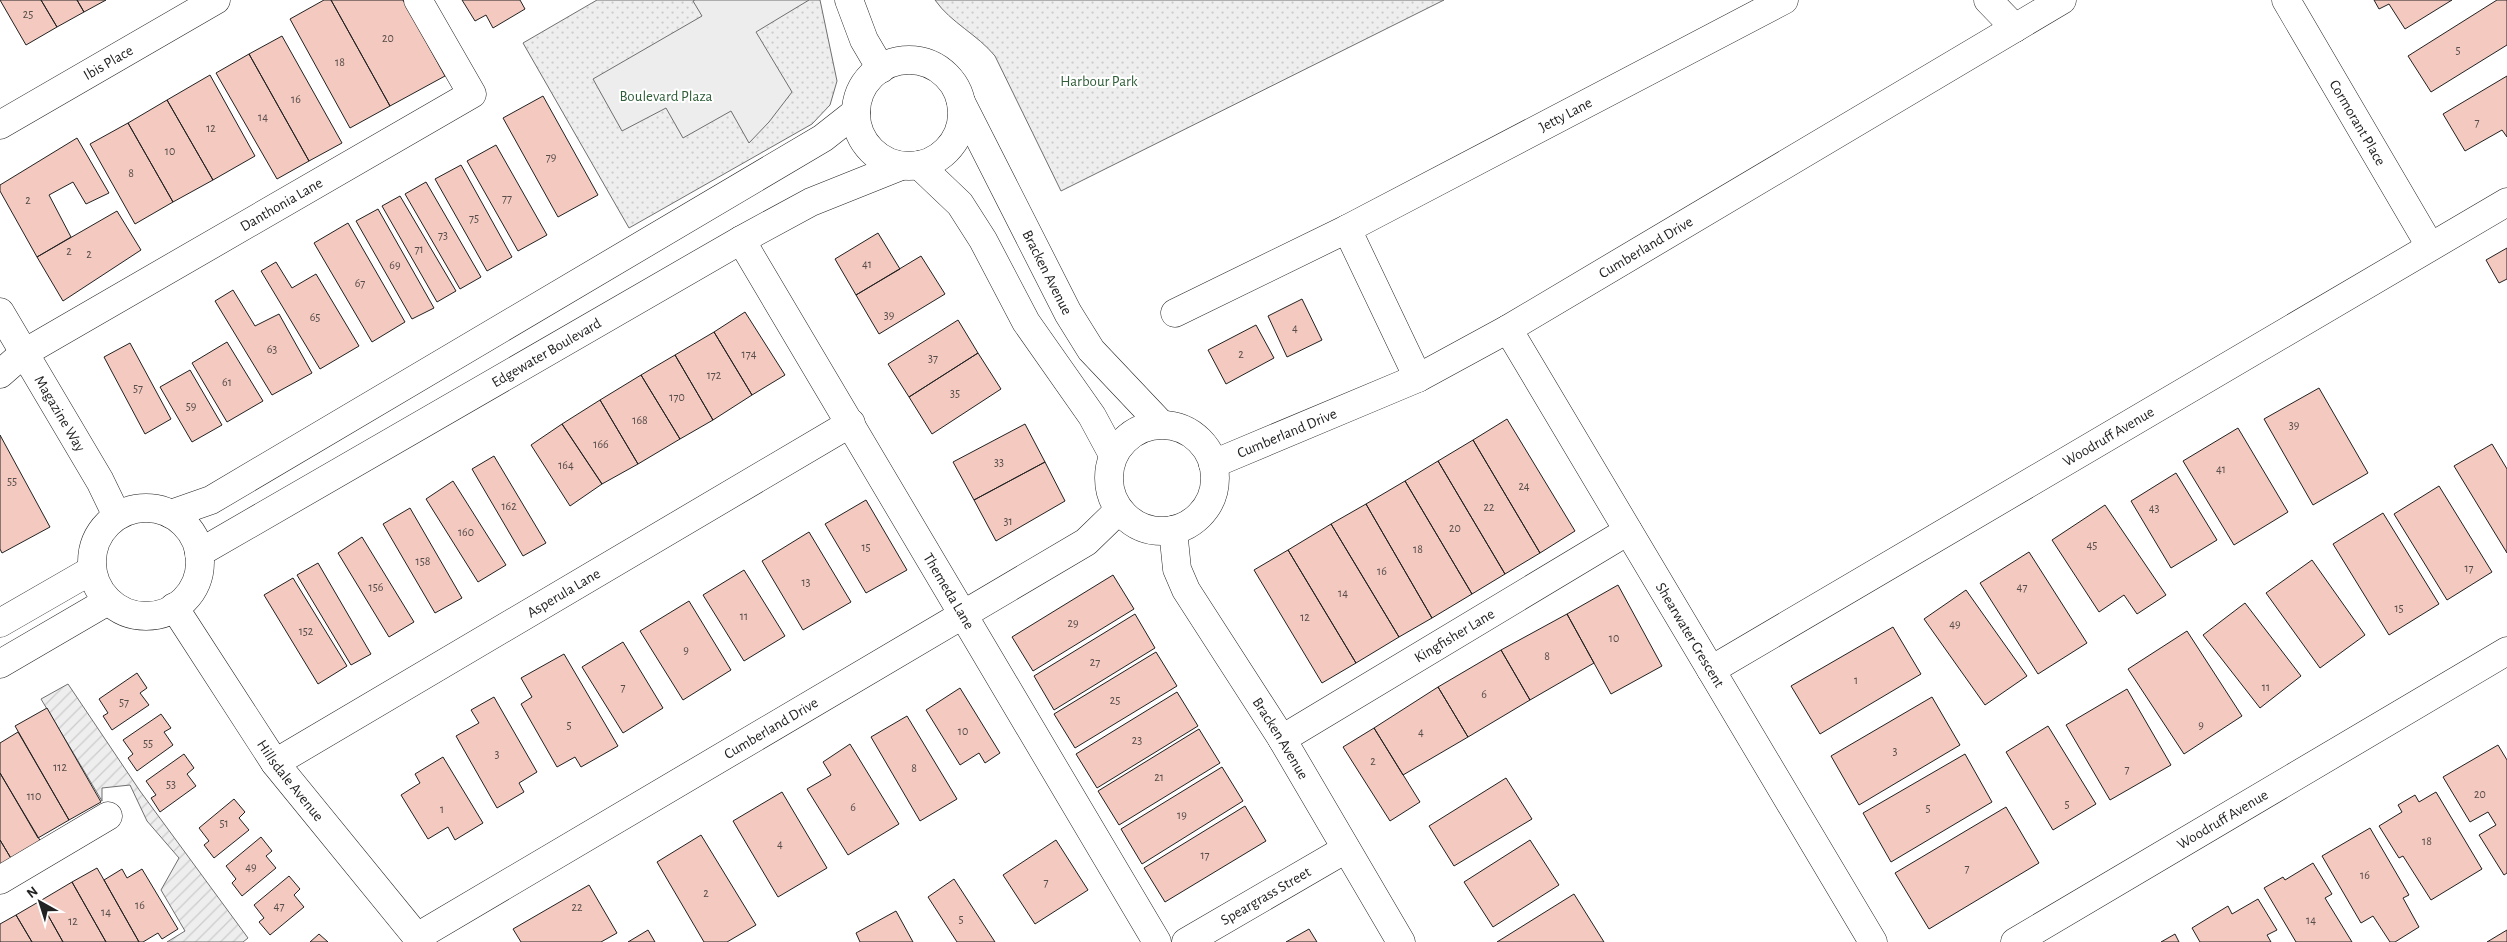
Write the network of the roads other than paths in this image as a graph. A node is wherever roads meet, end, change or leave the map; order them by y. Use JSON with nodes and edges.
{"nodes":[{"id":1,"x":216,"y":0,"type":"edge"},
{"id":2,"x":418,"y":0,"type":"edge"},
{"id":3,"x":849,"y":0,"type":"edge"},
{"id":4,"x":1784,"y":0,"type":"edge"},
{"id":5,"x":1988,"y":0,"type":"edge"},
{"id":6,"x":2062,"y":0,"type":"edge"},
{"id":7,"x":2286,"y":0,"type":"edge"},
{"id":8,"x":2015,"y":28,"type":"junction"},
{"id":9,"x":881,"y":68,"type":"junction"},
{"id":10,"x":961,"y":102,"type":"junction"},
{"id":11,"x":856,"y":112,"type":"junction"},
{"id":12,"x":0,"y":125,"type":"edge"},
{"id":13,"x":910,"y":165,"type":"junction"},
{"id":14,"x":2507,"y":202,"type":"edge"},
{"id":15,"x":1347,"y":229,"type":"junction"},
{"id":16,"x":741,"y":240,"type":"junction"},
{"id":17,"x":2430,"y":246,"type":"junction"},
{"id":18,"x":0,"y":312,"type":"edge"},
{"id":19,"x":1175,"y":313,"type":"dead end"},
{"id":20,"x":1508,"y":329,"type":"junction"},
{"id":21,"x":24,"y":353,"type":"junction"},
{"id":22,"x":0,"y":374,"type":"edge"},
{"id":23,"x":1418,"y":378,"type":"junction"},
{"id":24,"x":850,"y":423,"type":"junction"},
{"id":25,"x":1161,"y":424,"type":"junction"},
{"id":26,"x":1113,"y":455,"type":"junction"},
{"id":27,"x":1213,"y":464,"type":"junction"},
{"id":28,"x":1119,"y":510,"type":"junction"},
{"id":29,"x":171,"y":514,"type":"junction"},
{"id":30,"x":117,"y":516,"type":"junction"},
{"id":31,"x":1173,"y":530,"type":"junction"},
{"id":32,"x":1628,"y":531,"type":"junction"},
{"id":33,"x":199,"y":553,"type":"junction"},
{"id":34,"x":92,"y":570,"type":"junction"},
{"id":35,"x":108,"y":601,"type":"junction"},
{"id":36,"x":174,"y":607,"type":"junction"},
{"id":37,"x":964,"y":615,"type":"junction"},
{"id":38,"x":0,"y":623,"type":"edge"},
{"id":39,"x":2507,"y":651,"type":"edge"},
{"id":40,"x":0,"y":664,"type":"edge"},
{"id":41,"x":1711,"y":670,"type":"junction"},
{"id":42,"x":1282,"y":739,"type":"junction"},
{"id":43,"x":276,"y":763,"type":"junction"},
{"id":44,"x":108,"y":816,"type":"dead end"},
{"id":45,"x":1346,"y":849,"type":"junction"},
{"id":46,"x":0,"y":880,"type":"edge"},
{"id":47,"x":419,"y":940,"type":"edge"},
{"id":48,"x":1157,"y":942,"type":"edge"},
{"id":49,"x":1186,"y":942,"type":"edge"},
{"id":50,"x":1400,"y":942,"type":"edge"},
{"id":51,"x":1873,"y":942,"type":"edge"},
{"id":52,"x":2015,"y":942,"type":"edge"}],
"edges":[{"from":1,"to":12,"type":"street","name":"Ibis Place"},
{"from":2,"to":21,"type":"street","name":"Danthonia Lane"},
{"from":3,"to":9,"type":"street"},
{"from":4,"to":15,"type":"street","name":"Jetty Lane"},
{"from":5,"to":8,"type":"street"},
{"from":6,"to":8,"type":"street","name":"Cumberland Drive"},
{"from":7,"to":17,"type":"street","name":"Cormorant Place"},
{"from":8,"to":20,"type":"street","name":"Cumberland Drive"},
{"from":9,"to":10,"type":"street"},
{"from":9,"to":11,"type":"street"},
{"from":10,"to":13,"type":"street"},
{"from":10,"to":25,"type":"street","name":"Bracken Avenue"},
{"from":11,"to":13,"type":"street"},
{"from":11,"to":29,"type":"street"},
{"from":13,"to":16,"type":"street","name":"Edgewater Boulevard"},
{"from":13,"to":26,"type":"street"},
{"from":14,"to":17,"type":"street","name":"Woodruff Avenue"},
{"from":15,"to":19,"type":"street","name":"Jetty Lane"},
{"from":15,"to":23,"type":"street"},
{"from":16,"to":24,"type":"street","name":"Themeda Lane"},
{"from":16,"to":33,"type":"street","name":"Edgewater Boulevard"},
{"from":17,"to":41,"type":"street","name":"Woodruff Avenue"},
{"from":18,"to":21,"type":"street","name":"Magazine Way"},
{"from":20,"to":23,"type":"street","name":"Cumberland Drive"},
{"from":20,"to":32,"type":"street","name":"Shearwater Crescent"},
{"from":21,"to":22,"type":"street","name":"Danthonia Lane"},
{"from":21,"to":30,"type":"street","name":"Magazine Way"},
{"from":23,"to":27,"type":"street","name":"Cumberland Drive"},
{"from":24,"to":37,"type":"street","name":"Themeda Lane"},
{"from":24,"to":43,"type":"street","name":"Asperula Lane"},
{"from":25,"to":26,"type":"street"},
{"from":25,"to":27,"type":"street"},
{"from":26,"to":28,"type":"street"},
{"from":27,"to":31,"type":"street"},
{"from":28,"to":31,"type":"street"},
{"from":28,"to":37,"type":"street","name":"Cumberland Drive"},
{"from":29,"to":30,"type":"street"},
{"from":29,"to":33,"type":"street"},
{"from":30,"to":34,"type":"street"},
{"from":31,"to":42,"type":"street","name":"Bracken Avenue"},
{"from":32,"to":41,"type":"street","name":"Shearwater Crescent"},
{"from":32,"to":42,"type":"street","name":"Kingfisher Lane"},
{"from":33,"to":36,"type":"street"},
{"from":34,"to":35,"type":"street"},
{"from":34,"to":38,"type":"street"},
{"from":35,"to":36,"type":"street"},
{"from":35,"to":40,"type":"street"},
{"from":36,"to":43,"type":"street","name":"Hillsdale Avenue"},
{"from":37,"to":47,"type":"street","name":"Cumberland Drive"},
{"from":37,"to":48,"type":"street","name":"Themeda Lane"},
{"from":39,"to":52,"type":"street","name":"Woodruff Avenue"},
{"from":41,"to":51,"type":"street","name":"Shearwater Crescent"},
{"from":42,"to":45,"type":"street","name":"Bracken Avenue"},
{"from":43,"to":47,"type":"street","name":"Hillsdale Avenue"},
{"from":44,"to":46,"type":"street"},
{"from":45,"to":49,"type":"street","name":"Speargrass Street"},
{"from":45,"to":50,"type":"street","name":"Bracken Avenue"}]}
